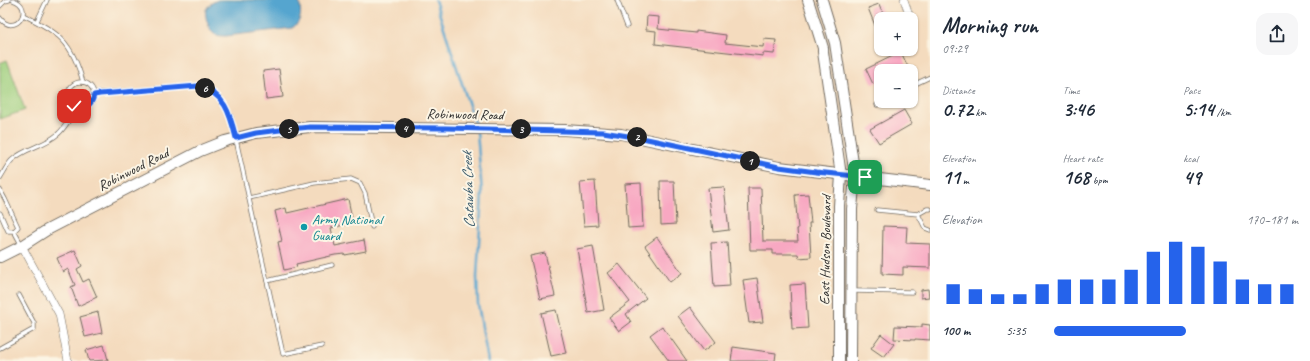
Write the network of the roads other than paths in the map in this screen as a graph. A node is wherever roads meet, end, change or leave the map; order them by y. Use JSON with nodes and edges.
{"nodes":[{"id":1,"x":9,"y":0,"type":"edge"},
{"id":2,"x":13,"y":0,"type":"edge"},
{"id":3,"x":48,"y":0,"type":"edge"},
{"id":4,"x":616,"y":0,"type":"edge"},
{"id":5,"x":808,"y":0,"type":"edge"},
{"id":6,"x":822,"y":0,"type":"edge"},
{"id":7,"x":904,"y":0,"type":"edge"},
{"id":8,"x":0,"y":6,"type":"edge"},
{"id":9,"x":908,"y":12,"type":"edge"},
{"id":10,"x":23,"y":15,"type":"junction"},
{"id":11,"x":0,"y":18,"type":"edge"},
{"id":12,"x":37,"y":21,"type":"junction"},
{"id":13,"x":627,"y":26,"type":"dead end"},
{"id":14,"x":930,"y":77,"type":"edge"},
{"id":15,"x":81,"y":82,"type":"junction"},
{"id":16,"x":918,"y":83,"type":"edge"},
{"id":17,"x":94,"y":93,"type":"junction"},
{"id":18,"x":78,"y":107,"type":"junction"},
{"id":19,"x":236,"y":138,"type":"junction"},
{"id":20,"x":841,"y":175,"type":"junction"},
{"id":21,"x":855,"y":176,"type":"junction"},
{"id":22,"x":0,"y":178,"type":"edge"},
{"id":23,"x":930,"y":185,"type":"edge"},
{"id":24,"x":0,"y":190,"type":"edge"},
{"id":25,"x":249,"y":198,"type":"junction"},
{"id":26,"x":930,"y":209,"type":"edge"},
{"id":27,"x":877,"y":210,"type":"dead end"},
{"id":28,"x":0,"y":213,"type":"edge"},
{"id":29,"x":918,"y":214,"type":"junction"},
{"id":30,"x":372,"y":227,"type":"dead end"},
{"id":31,"x":930,"y":230,"type":"edge"},
{"id":32,"x":14,"y":231,"type":"junction"},
{"id":33,"x":22,"y":246,"type":"junction"},
{"id":34,"x":0,"y":257,"type":"edge"},
{"id":35,"x":332,"y":265,"type":"dead end"},
{"id":36,"x":267,"y":281,"type":"junction"},
{"id":37,"x":852,"y":291,"type":"junction"},
{"id":38,"x":912,"y":292,"type":"dead end"},
{"id":39,"x":19,"y":295,"type":"dead end"},
{"id":40,"x":322,"y":346,"type":"dead end"},
{"id":41,"x":0,"y":348,"type":"edge"},
{"id":42,"x":68,"y":361,"type":"edge"},
{"id":43,"x":839,"y":361,"type":"edge"},
{"id":44,"x":851,"y":361,"type":"edge"}],
"edges":[{"from":1,"to":8,"type":"lane"},
{"from":2,"to":10,"type":"lane"},
{"from":3,"to":12,"type":"lane"},
{"from":4,"to":13,"type":"lane"},
{"from":5,"to":20,"type":"main road","name":"East Hudson Boulevard"},
{"from":6,"to":21,"type":"main road","name":"East Hudson Boulevard"},
{"from":7,"to":9,"type":"street"},
{"from":10,"to":11,"type":"lane"},
{"from":10,"to":12,"type":"lane"},
{"from":12,"to":15,"type":"lane"},
{"from":14,"to":16,"type":"lane"},
{"from":15,"to":17,"type":"lane"},
{"from":15,"to":18,"type":"lane"},
{"from":17,"to":18,"type":"lane"},
{"from":17,"to":19,"type":"lane"},
{"from":18,"to":22,"type":"lane"},
{"from":19,"to":20,"type":"main road","name":"Robinwood Road"},
{"from":19,"to":25,"type":"lane"},
{"from":19,"to":33,"type":"main road","name":"Robinwood Road"},
{"from":20,"to":21,"type":"main road","name":"Robinwood Road"},
{"from":20,"to":43,"type":"main road","name":"East Hudson Boulevard"},
{"from":21,"to":23,"type":"main road","name":"Robinwood Road"},
{"from":21,"to":37,"type":"main road","name":"East Hudson Boulevard"},
{"from":24,"to":32,"type":"lane"},
{"from":25,"to":30,"type":"lane"},
{"from":25,"to":36,"type":"lane"},
{"from":26,"to":29,"type":"lane"},
{"from":27,"to":29,"type":"lane"},
{"from":28,"to":32,"type":"lane"},
{"from":29,"to":31,"type":"lane"},
{"from":32,"to":33,"type":"lane"},
{"from":33,"to":34,"type":"main road","name":"Robinwood Road"},
{"from":33,"to":42,"type":"street"},
{"from":35,"to":36,"type":"lane"},
{"from":36,"to":40,"type":"lane"},
{"from":37,"to":38,"type":"lane"},
{"from":37,"to":44,"type":"main road","name":"East Hudson Boulevard"},
{"from":39,"to":41,"type":"lane"}]}
